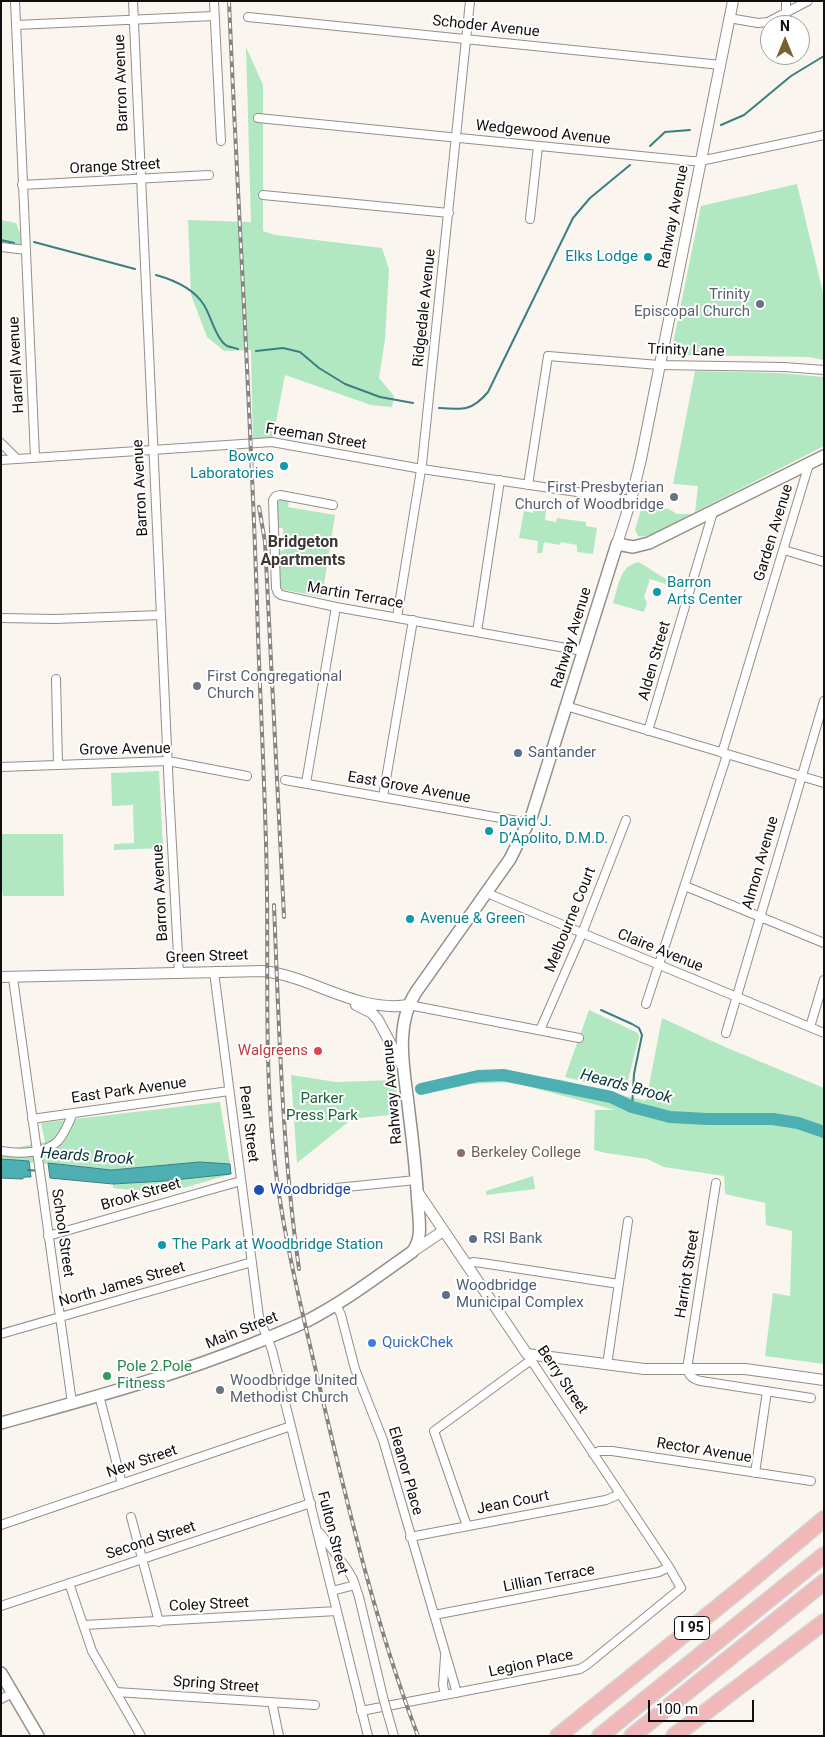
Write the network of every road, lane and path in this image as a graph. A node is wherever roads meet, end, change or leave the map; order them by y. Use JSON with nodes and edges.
{"nodes":[{"id":1,"x":15,"y":1,"type":"edge"},
{"id":2,"x":133,"y":1,"type":"edge"},
{"id":3,"x":214,"y":1,"type":"edge"},
{"id":4,"x":470,"y":1,"type":"edge"},
{"id":5,"x":733,"y":1,"type":"edge"},
{"id":6,"x":786,"y":1,"type":"edge"},
{"id":7,"x":808,"y":1,"type":"edge"},
{"id":8,"x":786,"y":12,"type":"junction"},
{"id":9,"x":214,"y":16,"type":"junction"},
{"id":10,"x":248,"y":17,"type":"dead end"},
{"id":11,"x":729,"y":18,"type":"junction"},
{"id":12,"x":134,"y":20,"type":"junction"},
{"id":13,"x":16,"y":25,"type":"junction"},
{"id":14,"x":466,"y":39,"type":"junction"},
{"id":15,"x":720,"y":65,"type":"junction"},
{"id":16,"x":258,"y":118,"type":"dead end"},
{"id":17,"x":824,"y":135,"type":"edge"},
{"id":18,"x":456,"y":138,"type":"junction"},
{"id":19,"x":221,"y":141,"type":"dead end"},
{"id":20,"x":538,"y":146,"type":"junction"},
{"id":21,"x":700,"y":161,"type":"junction"},
{"id":22,"x":209,"y":175,"type":"dead end"},
{"id":23,"x":140,"y":179,"type":"junction"},
{"id":24,"x":22,"y":185,"type":"junction"},
{"id":25,"x":263,"y":195,"type":"dead end"},
{"id":26,"x":449,"y":213,"type":"junction"},
{"id":27,"x":530,"y":219,"type":"dead end"},
{"id":28,"x":1,"y":247,"type":"edge"},
{"id":29,"x":26,"y":250,"type":"junction"},
{"id":30,"x":659,"y":366,"type":"junction"},
{"id":31,"x":824,"y":370,"type":"edge"},
{"id":32,"x":1,"y":443,"type":"edge"},
{"id":33,"x":153,"y":449,"type":"junction"},
{"id":34,"x":824,"y":456,"type":"edge"},
{"id":35,"x":35,"y":457,"type":"junction"},
{"id":36,"x":17,"y":459,"type":"junction"},
{"id":37,"x":1,"y":460,"type":"edge"},
{"id":38,"x":809,"y":464,"type":"junction"},
{"id":39,"x":422,"y":468,"type":"junction"},
{"id":40,"x":500,"y":480,"type":"junction"},
{"id":41,"x":528,"y":484,"type":"junction"},
{"id":42,"x":631,"y":500,"type":"junction"},
{"id":43,"x":333,"y":505,"type":"dead end"},
{"id":44,"x":713,"y":512,"type":"junction"},
{"id":45,"x":617,"y":544,"type":"junction"},
{"id":46,"x":784,"y":550,"type":"junction"},
{"id":47,"x":824,"y":562,"type":"edge"},
{"id":48,"x":336,"y":607,"type":"junction"},
{"id":49,"x":161,"y":615,"type":"junction"},
{"id":50,"x":397,"y":617,"type":"junction"},
{"id":51,"x":1,"y":618,"type":"edge"},
{"id":52,"x":414,"y":620,"type":"junction"},
{"id":53,"x":477,"y":632,"type":"junction"},
{"id":54,"x":583,"y":651,"type":"junction"},
{"id":55,"x":56,"y":678,"type":"dead end"},
{"id":56,"x":824,"y":701,"type":"edge"},
{"id":57,"x":566,"y":706,"type":"junction"},
{"id":58,"x":648,"y":731,"type":"junction"},
{"id":59,"x":725,"y":754,"type":"junction"},
{"id":60,"x":168,"y":761,"type":"junction"},
{"id":61,"x":58,"y":765,"type":"junction"},
{"id":62,"x":1,"y":767,"type":"edge"},
{"id":63,"x":248,"y":776,"type":"dead end"},
{"id":64,"x":801,"y":776,"type":"junction"},
{"id":65,"x":285,"y":780,"type":"dead end"},
{"id":66,"x":306,"y":783,"type":"junction"},
{"id":67,"x":824,"y":783,"type":"edge"},
{"id":68,"x":383,"y":797,"type":"junction"},
{"id":69,"x":626,"y":820,"type":"dead end"},
{"id":70,"x":529,"y":823,"type":"junction"},
{"id":71,"x":685,"y":886,"type":"junction"},
{"id":72,"x":487,"y":893,"type":"junction"},
{"id":73,"x":760,"y":917,"type":"junction"},
{"id":74,"x":582,"y":934,"type":"junction"},
{"id":75,"x":824,"y":943,"type":"edge"},
{"id":76,"x":660,"y":965,"type":"junction"},
{"id":77,"x":214,"y":972,"type":"junction"},
{"id":78,"x":179,"y":973,"type":"junction"},
{"id":79,"x":1,"y":977,"type":"edge"},
{"id":80,"x":13,"y":978,"type":"junction"},
{"id":81,"x":824,"y":980,"type":"edge"},
{"id":82,"x":338,"y":995,"type":"junction"},
{"id":83,"x":737,"y":997,"type":"junction"},
{"id":84,"x":646,"y":1004,"type":"dead end"},
{"id":85,"x":409,"y":1005,"type":"junction"},
{"id":86,"x":810,"y":1027,"type":"junction"},
{"id":87,"x":540,"y":1030,"type":"junction"},
{"id":88,"x":726,"y":1033,"type":"dead end"},
{"id":89,"x":824,"y":1033,"type":"edge"},
{"id":90,"x":579,"y":1038,"type":"dead end"},
{"id":91,"x":405,"y":1071,"type":"junction"},
{"id":92,"x":229,"y":1091,"type":"junction"},
{"id":93,"x":73,"y":1113,"type":"junction"},
{"id":94,"x":32,"y":1119,"type":"junction"},
{"id":95,"x":37,"y":1150,"type":"junction"},
{"id":96,"x":1,"y":1151,"type":"edge"},
{"id":97,"x":241,"y":1181,"type":"junction"},
{"id":98,"x":716,"y":1184,"type":"dead end"},
{"id":99,"x":417,"y":1185,"type":"junction"},
{"id":100,"x":306,"y":1191,"type":"dead end"},
{"id":101,"x":628,"y":1221,"type":"dead end"},
{"id":102,"x":443,"y":1231,"type":"junction"},
{"id":103,"x":48,"y":1236,"type":"junction"},
{"id":104,"x":412,"y":1252,"type":"junction"},
{"id":105,"x":252,"y":1262,"type":"junction"},
{"id":106,"x":467,"y":1264,"type":"junction"},
{"id":107,"x":619,"y":1284,"type":"junction"},
{"id":108,"x":336,"y":1304,"type":"junction"},
{"id":109,"x":60,"y":1317,"type":"junction"},
{"id":110,"x":1,"y":1334,"type":"edge"},
{"id":111,"x":267,"y":1338,"type":"junction"},
{"id":112,"x":529,"y":1357,"type":"junction"},
{"id":113,"x":607,"y":1365,"type":"junction"},
{"id":114,"x":687,"y":1369,"type":"junction"},
{"id":115,"x":824,"y":1380,"type":"edge"},
{"id":116,"x":767,"y":1391,"type":"junction"},
{"id":117,"x":99,"y":1395,"type":"junction"},
{"id":118,"x":811,"y":1398,"type":"dead end"},
{"id":119,"x":72,"y":1403,"type":"junction"},
{"id":120,"x":1,"y":1423,"type":"edge"},
{"id":121,"x":291,"y":1426,"type":"junction"},
{"id":122,"x":593,"y":1454,"type":"junction"},
{"id":123,"x":755,"y":1473,"type":"junction"},
{"id":124,"x":812,"y":1481,"type":"dead end"},
{"id":125,"x":122,"y":1484,"type":"junction"},
{"id":126,"x":620,"y":1494,"type":"junction"},
{"id":127,"x":311,"y":1504,"type":"junction"},
{"id":128,"x":132,"y":1516,"type":"dead end"},
{"id":129,"x":824,"y":1519,"type":"edge"},
{"id":130,"x":315,"y":1522,"type":"junction"},
{"id":131,"x":1,"y":1525,"type":"edge"},
{"id":132,"x":467,"y":1526,"type":"junction"},
{"id":133,"x":410,"y":1537,"type":"junction"},
{"id":134,"x":824,"y":1551,"type":"edge"},
{"id":135,"x":824,"y":1555,"type":"edge"},
{"id":136,"x":142,"y":1559,"type":"junction"},
{"id":137,"x":668,"y":1567,"type":"junction"},
{"id":138,"x":824,"y":1582,"type":"edge"},
{"id":139,"x":69,"y":1583,"type":"junction"},
{"id":140,"x":355,"y":1585,"type":"junction"},
{"id":141,"x":786,"y":1585,"type":"junction"},
{"id":142,"x":680,"y":1588,"type":"joint"},
{"id":143,"x":332,"y":1591,"type":"junction"},
{"id":144,"x":1,"y":1606,"type":"edge"},
{"id":145,"x":337,"y":1611,"type":"junction"},
{"id":146,"x":434,"y":1615,"type":"junction"},
{"id":147,"x":159,"y":1622,"type":"junction"},
{"id":148,"x":824,"y":1622,"type":"edge"},
{"id":149,"x":84,"y":1625,"type":"junction"},
{"id":150,"x":444,"y":1647,"type":"junction"},
{"id":151,"x":1,"y":1673,"type":"edge"},
{"id":152,"x":116,"y":1692,"type":"junction"},
{"id":153,"x":13,"y":1693,"type":"junction"},
{"id":154,"x":457,"y":1693,"type":"junction"},
{"id":155,"x":445,"y":1695,"type":"junction"},
{"id":156,"x":1,"y":1699,"type":"edge"},
{"id":157,"x":272,"y":1702,"type":"junction"},
{"id":158,"x":315,"y":1705,"type":"dead end"},
{"id":159,"x":361,"y":1712,"type":"junction"},
{"id":160,"x":38,"y":1736,"type":"edge"},
{"id":161,"x":141,"y":1736,"type":"edge"},
{"id":162,"x":279,"y":1736,"type":"edge"},
{"id":163,"x":368,"y":1736,"type":"edge"},
{"id":164,"x":394,"y":1736,"type":"edge"},
{"id":165,"x":558,"y":1736,"type":"edge"},
{"id":166,"x":600,"y":1736,"type":"edge"},
{"id":167,"x":632,"y":1736,"type":"edge"},
{"id":168,"x":674,"y":1736,"type":"edge"}],
"edges":[{"from":1,"to":13,"type":"street","name":"Harrell Avenue"},
{"from":2,"to":12,"type":"street","name":"Barron Avenue"},
{"from":3,"to":9,"type":"street"},
{"from":4,"to":14,"type":"street","name":"Ridgedale Avenue"},
{"from":5,"to":11,"type":"street","name":"Rahway Avenue"},
{"from":6,"to":8,"type":"street"},
{"from":7,"to":8,"type":"street"},
{"from":8,"to":11,"type":"street"},
{"from":9,"to":12,"type":"street"},
{"from":9,"to":19,"type":"street"},
{"from":10,"to":14,"type":"street","name":"Schoder Avenue"},
{"from":11,"to":15,"type":"street","name":"Rahway Avenue"},
{"from":12,"to":13,"type":"street"},
{"from":12,"to":23,"type":"street","name":"Barron Avenue"},
{"from":13,"to":24,"type":"street","name":"Harrell Avenue"},
{"from":14,"to":15,"type":"street","name":"Schoder Avenue"},
{"from":14,"to":18,"type":"street","name":"Ridgedale Avenue"},
{"from":15,"to":21,"type":"street","name":"Rahway Avenue"},
{"from":16,"to":18,"type":"street","name":"Wedgewood Avenue"},
{"from":17,"to":21,"type":"street","name":"Wedgewood Avenue"},
{"from":18,"to":20,"type":"street","name":"Wedgewood Avenue"},
{"from":18,"to":26,"type":"street","name":"Ridgedale Avenue"},
{"from":20,"to":21,"type":"street","name":"Wedgewood Avenue"},
{"from":20,"to":27,"type":"street"},
{"from":21,"to":30,"type":"street","name":"Rahway Avenue"},
{"from":22,"to":23,"type":"street","name":"Orange Street"},
{"from":23,"to":24,"type":"street","name":"Orange Street"},
{"from":23,"to":33,"type":"street","name":"Barron Avenue"},
{"from":24,"to":29,"type":"street","name":"Harrell Avenue"},
{"from":25,"to":26,"type":"street"},
{"from":26,"to":39,"type":"street","name":"Ridgedale Avenue"},
{"from":28,"to":29,"type":"street"},
{"from":29,"to":35,"type":"street","name":"Harrell Avenue"},
{"from":30,"to":31,"type":"street","name":"Trinity Lane"},
{"from":30,"to":41,"type":"street","name":"Trinity Lane"},
{"from":30,"to":42,"type":"street","name":"Rahway Avenue"},
{"from":32,"to":36,"type":"street"},
{"from":33,"to":35,"type":"street","name":"Freeman Street"},
{"from":33,"to":39,"type":"street","name":"Freeman Street"},
{"from":33,"to":49,"type":"street","name":"Barron Avenue"},
{"from":34,"to":38,"type":"main road"},
{"from":35,"to":36,"type":"street","name":"Freeman Street"},
{"from":36,"to":37,"type":"street","name":"Freeman Street"},
{"from":38,"to":44,"type":"main road"},
{"from":38,"to":46,"type":"street","name":"Garden Avenue"},
{"from":39,"to":40,"type":"street","name":"Freeman Street"},
{"from":39,"to":50,"type":"street","name":"Ridgedale Avenue"},
{"from":40,"to":41,"type":"street","name":"Freeman Street"},
{"from":40,"to":53,"type":"street"},
{"from":41,"to":42,"type":"street","name":"Freeman Street"},
{"from":42,"to":45,"type":"street","name":"Rahway Avenue"},
{"from":43,"to":48,"type":"street","name":"Martin Terrace"},
{"from":44,"to":45,"type":"main road"},
{"from":44,"to":58,"type":"street","name":"Alden Street"},
{"from":45,"to":54,"type":"main road","name":"Rahway Avenue"},
{"from":46,"to":47,"type":"street"},
{"from":46,"to":59,"type":"street","name":"Garden Avenue"},
{"from":48,"to":50,"type":"street","name":"Martin Terrace"},
{"from":48,"to":66,"type":"street"},
{"from":49,"to":51,"type":"street"},
{"from":49,"to":60,"type":"street","name":"Barron Avenue"},
{"from":50,"to":52,"type":"street","name":"Martin Terrace"},
{"from":52,"to":53,"type":"street","name":"Martin Terrace"},
{"from":52,"to":68,"type":"street"},
{"from":53,"to":54,"type":"street","name":"Martin Terrace"},
{"from":54,"to":57,"type":"main road","name":"Rahway Avenue"},
{"from":55,"to":61,"type":"street"},
{"from":56,"to":64,"type":"street","name":"Almon Avenue"},
{"from":57,"to":58,"type":"street"},
{"from":57,"to":70,"type":"main road","name":"Rahway Avenue"},
{"from":58,"to":59,"type":"street"},
{"from":59,"to":64,"type":"street"},
{"from":59,"to":71,"type":"street","name":"Garden Avenue"},
{"from":60,"to":61,"type":"street","name":"Grove Avenue"},
{"from":60,"to":63,"type":"street","name":"Grove Avenue"},
{"from":60,"to":78,"type":"street","name":"Barron Avenue"},
{"from":61,"to":62,"type":"street","name":"Grove Avenue"},
{"from":64,"to":67,"type":"street"},
{"from":64,"to":73,"type":"street","name":"Almon Avenue"},
{"from":65,"to":66,"type":"street","name":"East Grove Avenue"},
{"from":66,"to":68,"type":"street","name":"East Grove Avenue"},
{"from":68,"to":70,"type":"street","name":"East Grove Avenue"},
{"from":69,"to":74,"type":"street","name":"Melbourne Court"},
{"from":70,"to":72,"type":"main road","name":"Rahway Avenue"},
{"from":71,"to":73,"type":"street"},
{"from":71,"to":76,"type":"street","name":"Garden Avenue"},
{"from":72,"to":74,"type":"street","name":"Claire Avenue"},
{"from":72,"to":85,"type":"main road","name":"Rahway Avenue"},
{"from":73,"to":75,"type":"street"},
{"from":73,"to":83,"type":"street","name":"Almon Avenue"},
{"from":74,"to":76,"type":"street","name":"Claire Avenue"},
{"from":74,"to":87,"type":"street","name":"Melbourne Court"},
{"from":76,"to":83,"type":"street","name":"Claire Avenue"},
{"from":76,"to":84,"type":"street","name":"Garden Avenue"},
{"from":77,"to":78,"type":"street","name":"Green Street"},
{"from":77,"to":82,"type":"street","name":"Green Street"},
{"from":77,"to":92,"type":"street","name":"Pearl Street"},
{"from":78,"to":80,"type":"street","name":"Green Street"},
{"from":79,"to":80,"type":"street","name":"Green Street"},
{"from":80,"to":94,"type":"street","name":"School Street"},
{"from":81,"to":86,"type":"street"},
{"from":82,"to":85,"type":"street","name":"Green Street"},
{"from":82,"to":91,"type":"street"},
{"from":83,"to":86,"type":"street","name":"Claire Avenue"},
{"from":83,"to":88,"type":"street","name":"Almon Avenue"},
{"from":85,"to":87,"type":"street"},
{"from":85,"to":91,"type":"main road","name":"Rahway Avenue"},
{"from":86,"to":89,"type":"street","name":"Claire Avenue"},
{"from":87,"to":90,"type":"street"},
{"from":91,"to":99,"type":"main road","name":"Rahway Avenue"},
{"from":92,"to":93,"type":"street","name":"East Park Avenue"},
{"from":92,"to":97,"type":"street","name":"Pearl Street"},
{"from":93,"to":94,"type":"street","name":"East Park Avenue"},
{"from":93,"to":95,"type":"street"},
{"from":94,"to":95,"type":"street","name":"School Street"},
{"from":95,"to":96,"type":"street"},
{"from":95,"to":103,"type":"street","name":"School Street"},
{"from":97,"to":103,"type":"street","name":"Brook Street"},
{"from":97,"to":105,"type":"street","name":"Pearl Street"},
{"from":98,"to":114,"type":"street","name":"Harriot Street"},
{"from":99,"to":100,"type":"street"},
{"from":99,"to":102,"type":"street","name":"Berry Street"},
{"from":99,"to":104,"type":"main road","name":"Rahway Avenue"},
{"from":101,"to":107,"type":"street"},
{"from":102,"to":104,"type":"street","name":"Main Street"},
{"from":102,"to":106,"type":"street","name":"Berry Street"},
{"from":103,"to":109,"type":"street","name":"School Street"},
{"from":104,"to":108,"type":"main road","name":"Main Street"},
{"from":105,"to":109,"type":"street","name":"North James Street"},
{"from":105,"to":111,"type":"street","name":"Pearl Street"},
{"from":106,"to":107,"type":"street"},
{"from":106,"to":112,"type":"street","name":"Berry Street"},
{"from":107,"to":113,"type":"street"},
{"from":108,"to":111,"type":"main road","name":"Main Street"},
{"from":108,"to":133,"type":"street","name":"Eleanor Place"},
{"from":109,"to":110,"type":"street","name":"North James Street"},
{"from":109,"to":119,"type":"street","name":"School Street"},
{"from":111,"to":117,"type":"main road","name":"Main Street"},
{"from":111,"to":121,"type":"street","name":"Fulton Street"},
{"from":112,"to":113,"type":"street"},
{"from":112,"to":122,"type":"street","name":"Berry Street"},
{"from":112,"to":132,"type":"street"},
{"from":113,"to":114,"type":"street"},
{"from":114,"to":115,"type":"street"},
{"from":114,"to":116,"type":"street"},
{"from":116,"to":118,"type":"street"},
{"from":116,"to":123,"type":"street"},
{"from":117,"to":119,"type":"main road","name":"Main Street"},
{"from":117,"to":125,"type":"street"},
{"from":119,"to":120,"type":"main road","name":"Main Street"},
{"from":121,"to":125,"type":"street","name":"New Street"},
{"from":121,"to":127,"type":"street","name":"Fulton Street"},
{"from":122,"to":123,"type":"street","name":"Rector Avenue"},
{"from":122,"to":126,"type":"street","name":"Berry Street"},
{"from":123,"to":124,"type":"street","name":"Rector Avenue"},
{"from":125,"to":131,"type":"street","name":"New Street"},
{"from":126,"to":132,"type":"street","name":"Jean Court"},
{"from":126,"to":137,"type":"street","name":"Berry Street"},
{"from":127,"to":130,"type":"street","name":"Fulton Street"},
{"from":127,"to":136,"type":"street","name":"Second Street"},
{"from":128,"to":136,"type":"street"},
{"from":129,"to":165,"type":"highway","number":"I 95"},
{"from":130,"to":140,"type":"street"},
{"from":130,"to":143,"type":"street","name":"Fulton Street"},
{"from":132,"to":133,"type":"street","name":"Jean Court"},
{"from":133,"to":146,"type":"street","name":"Eleanor Place"},
{"from":134,"to":141,"type":"highway"},
{"from":135,"to":141,"type":"highway","number":"I 95"},
{"from":136,"to":139,"type":"street","name":"Second Street"},
{"from":136,"to":147,"type":"street"},
{"from":137,"to":142,"type":"street","name":"Berry Street"},
{"from":137,"to":146,"type":"street","name":"Lillian Terrace"},
{"from":138,"to":167,"type":"highway"},
{"from":139,"to":144,"type":"street","name":"Second Street"},
{"from":139,"to":149,"type":"street"},
{"from":140,"to":143,"type":"street"},
{"from":140,"to":164,"type":"street","bridge":true},
{"from":141,"to":166,"type":"highway","number":"I 95"},
{"from":142,"to":154,"type":"street","name":"Legion Place"},
{"from":143,"to":145,"type":"street","name":"Fulton Street"},
{"from":145,"to":147,"type":"street","name":"Coley Street"},
{"from":145,"to":159,"type":"street","name":"Fulton Street"},
{"from":146,"to":150,"type":"street","name":"Eleanor Place"},
{"from":147,"to":149,"type":"street","name":"Coley Street"},
{"from":148,"to":168,"type":"highway"},
{"from":149,"to":152,"type":"street"},
{"from":150,"to":154,"type":"street","name":"Eleanor Place"},
{"from":150,"to":155,"type":"street","name":"Eleanor Place"},
{"from":151,"to":153,"type":"main road"},
{"from":152,"to":157,"type":"street","name":"Spring Street"},
{"from":152,"to":161,"type":"street"},
{"from":153,"to":156,"type":"street"},
{"from":153,"to":160,"type":"main road"},
{"from":154,"to":155,"type":"street","name":"Legion Place"},
{"from":155,"to":159,"type":"street","name":"Legion Place"},
{"from":157,"to":158,"type":"street","name":"Spring Street"},
{"from":157,"to":162,"type":"street"},
{"from":159,"to":163,"type":"street","name":"Fulton Street"}]}
